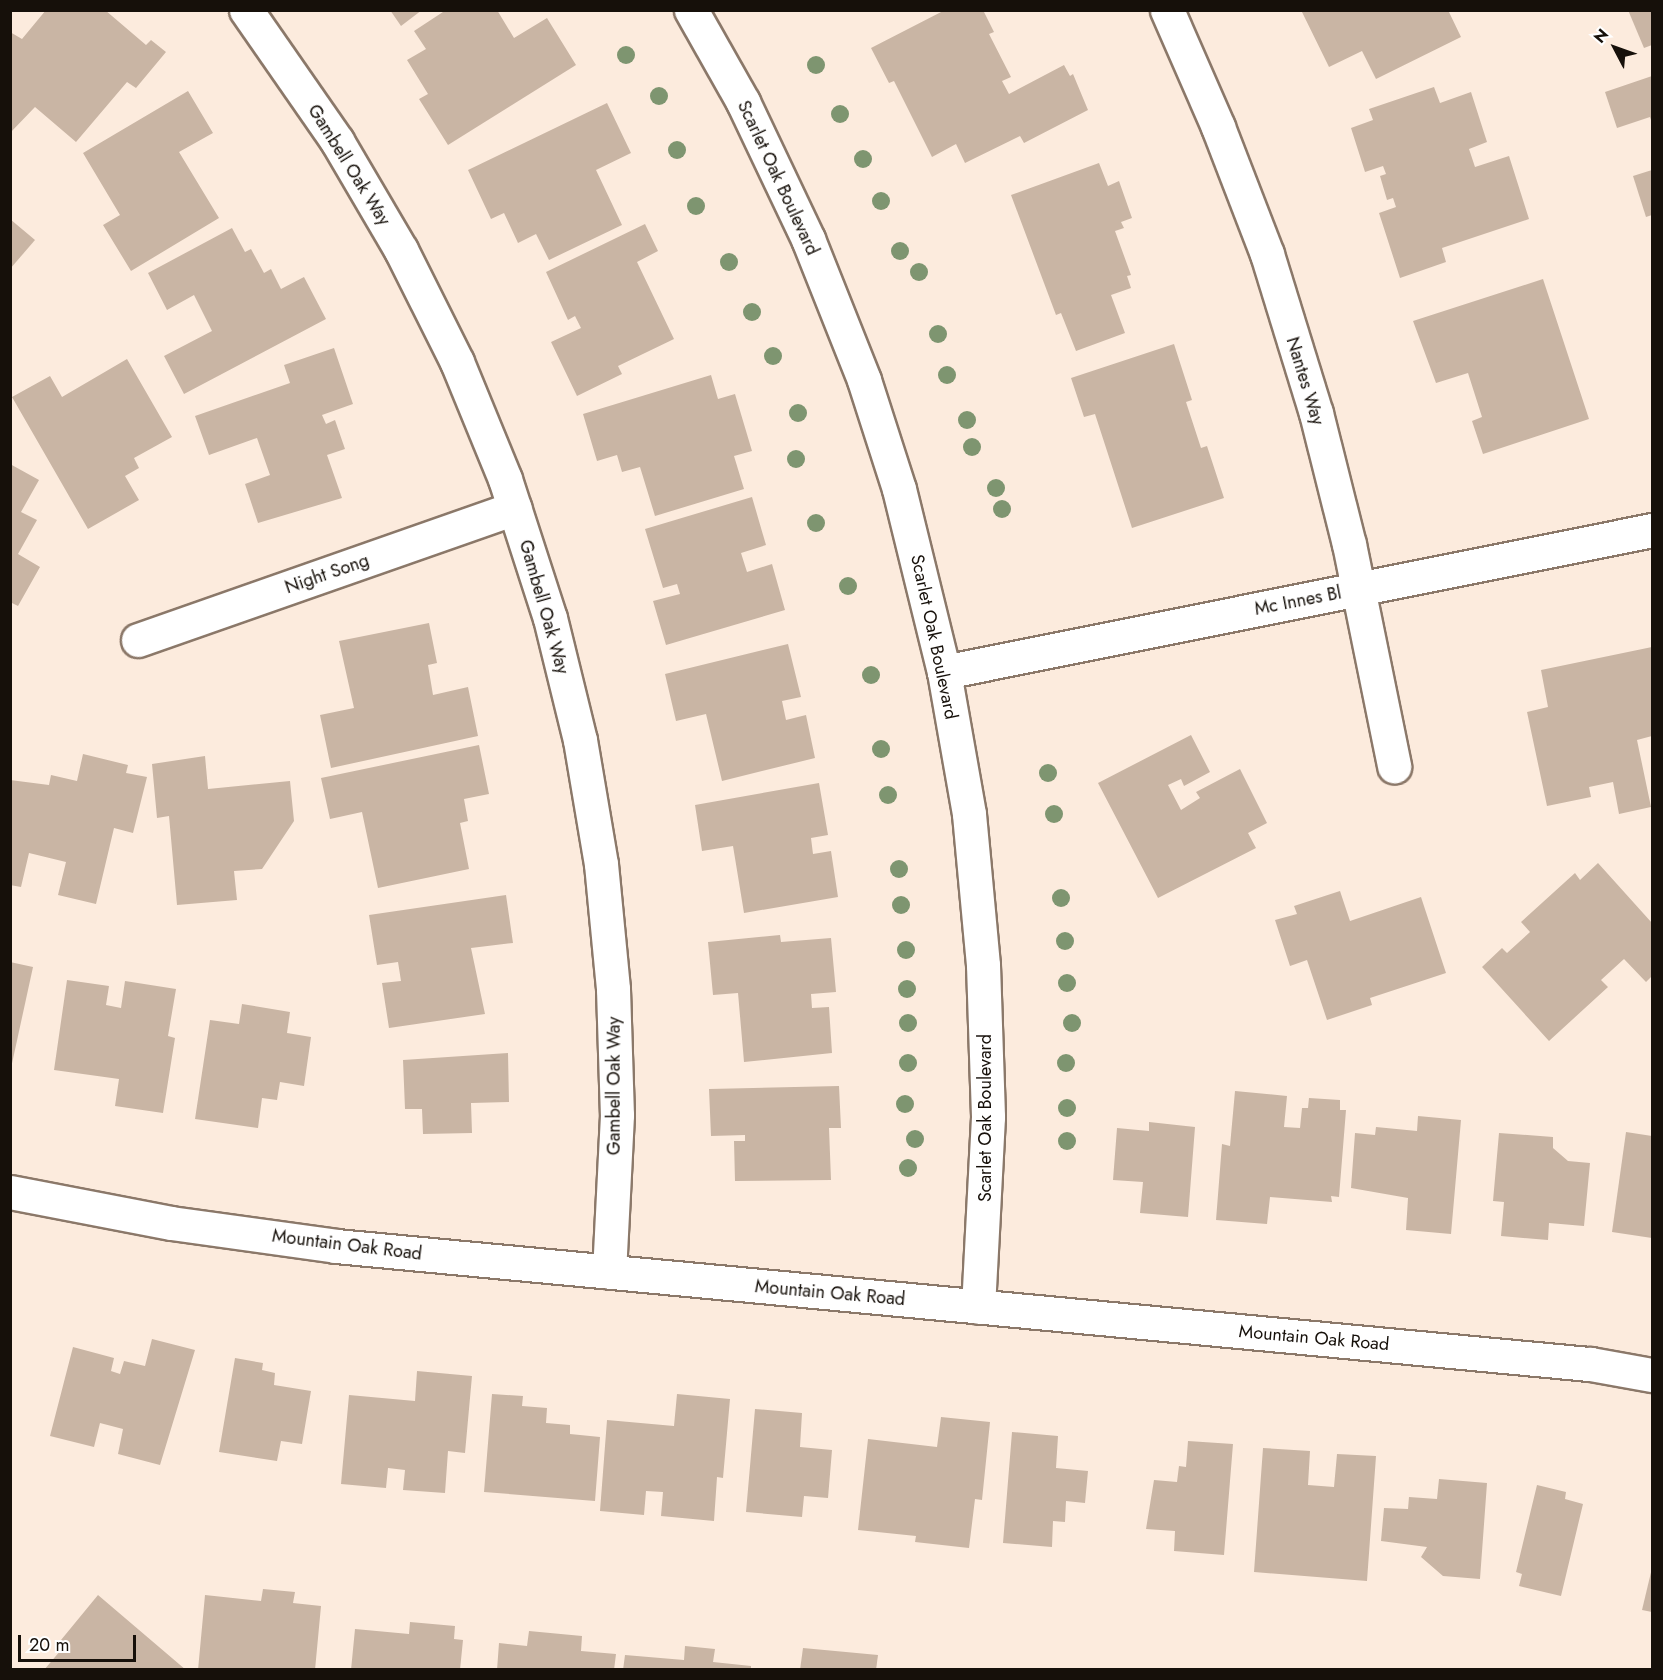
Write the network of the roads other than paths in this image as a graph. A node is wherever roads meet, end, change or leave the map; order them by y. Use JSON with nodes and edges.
{"nodes":[{"id":1,"x":246,"y":10,"type":"edge"},
{"id":2,"x":691,"y":10,"type":"edge"},
{"id":3,"x":1167,"y":10,"type":"edge"},
{"id":4,"x":515,"y":508,"type":"junction"},
{"id":5,"x":1653,"y":530,"type":"edge"},
{"id":6,"x":1358,"y":589,"type":"junction"},
{"id":7,"x":138,"y":640,"type":"dead end"},
{"id":8,"x":944,"y":672,"type":"junction"},
{"id":9,"x":1394,"y":766,"type":"dead end"},
{"id":10,"x":10,"y":1192,"type":"edge"},
{"id":11,"x":609,"y":1272,"type":"junction"},
{"id":12,"x":978,"y":1306,"type":"junction"},
{"id":13,"x":1653,"y":1375,"type":"edge"}],
"edges":[{"from":1,"to":4,"type":"street","name":"Gambell Oak Way"},
{"from":2,"to":8,"type":"street","name":"Scarlet Oak Boulevard"},
{"from":3,"to":6,"type":"street","name":"Nantes Way"},
{"from":4,"to":7,"type":"street","name":"Night Song"},
{"from":4,"to":11,"type":"street","name":"Gambell Oak Way"},
{"from":5,"to":6,"type":"street","name":"Mc Innes Bl"},
{"from":6,"to":8,"type":"street","name":"Mc Innes Bl"},
{"from":6,"to":9,"type":"street","name":"Nantes Way"},
{"from":8,"to":12,"type":"street","name":"Scarlet Oak Boulevard"},
{"from":10,"to":11,"type":"street","name":"Mountain Oak Road"},
{"from":11,"to":12,"type":"street","name":"Mountain Oak Road"},
{"from":12,"to":13,"type":"street","name":"Mountain Oak Road"}]}
